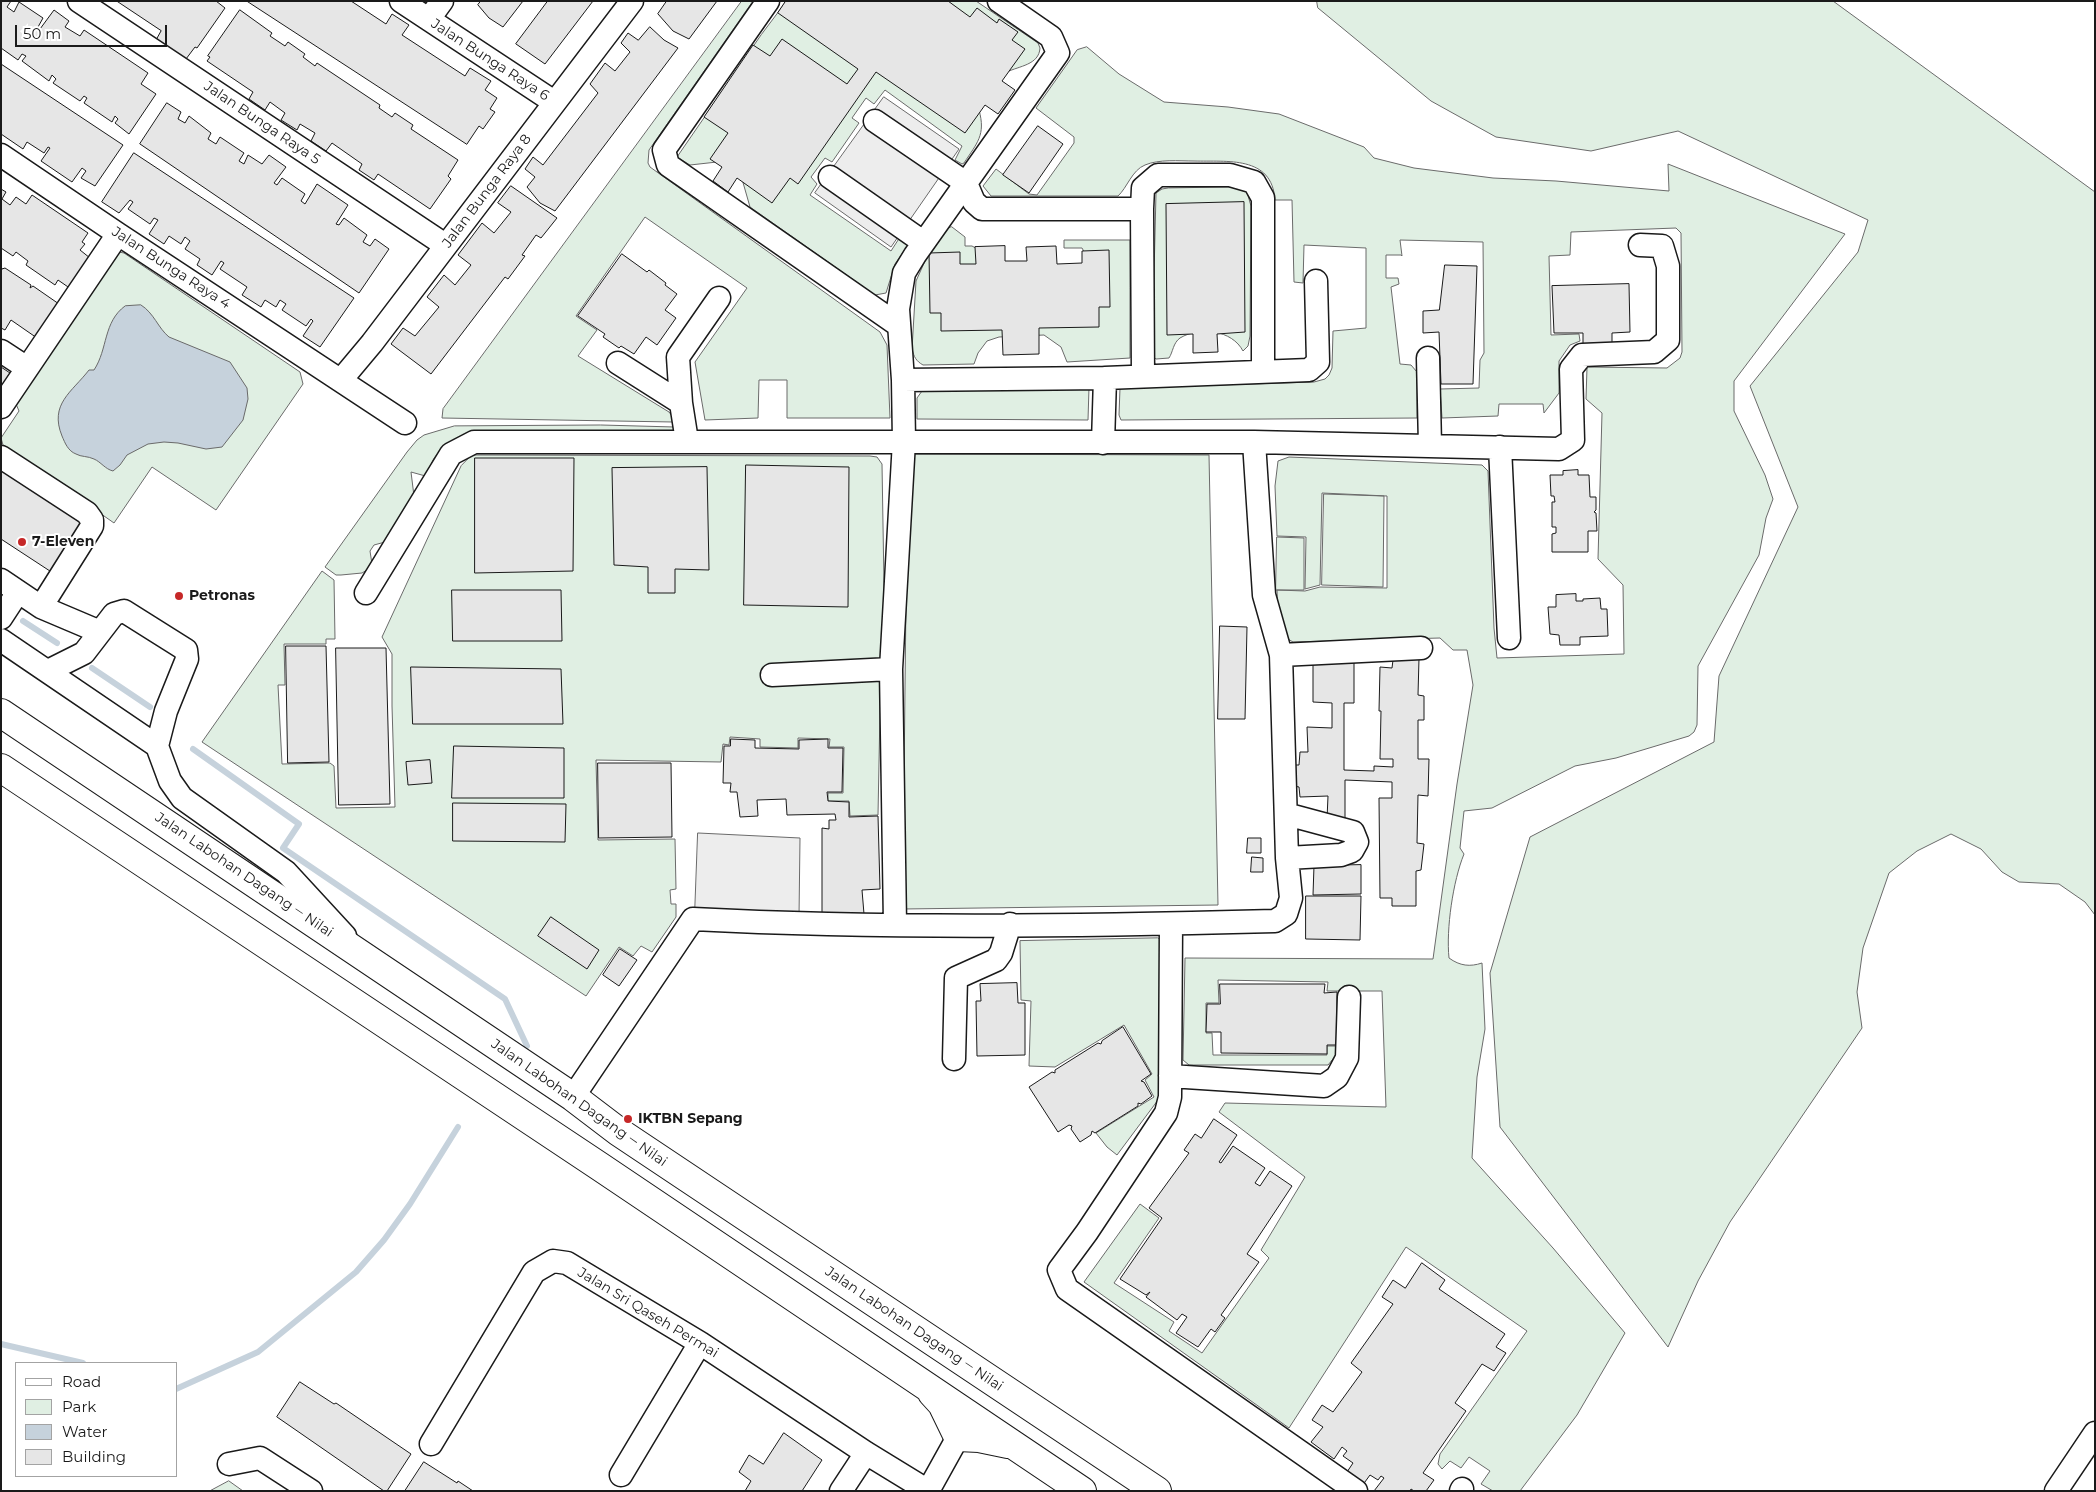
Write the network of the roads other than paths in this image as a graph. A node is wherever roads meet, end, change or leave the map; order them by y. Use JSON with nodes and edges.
{"nodes":[{"id":1,"x":79,"y":1,"type":"edge"},
{"id":2,"x":402,"y":1,"type":"edge"},
{"id":3,"x":442,"y":1,"type":"edge"},
{"id":4,"x":632,"y":1,"type":"edge"},
{"id":5,"x":768,"y":1,"type":"edge"},
{"id":6,"x":999,"y":1,"type":"edge"},
{"id":7,"x":428,"y":19,"type":"junction"},
{"id":8,"x":554,"y":102,"type":"junction"},
{"id":9,"x":875,"y":121,"type":"dead end"},
{"id":10,"x":1,"y":154,"type":"edge"},
{"id":11,"x":830,"y":177,"type":"dead end"},
{"id":12,"x":966,"y":183,"type":"junction"},
{"id":13,"x":1142,"y":209,"type":"junction"},
{"id":14,"x":118,"y":234,"type":"junction"},
{"id":15,"x":923,"y":242,"type":"junction"},
{"id":16,"x":445,"y":245,"type":"junction"},
{"id":17,"x":1640,"y":245,"type":"dead end"},
{"id":18,"x":1316,"y":281,"type":"dead end"},
{"id":19,"x":719,"y":298,"type":"dead end"},
{"id":20,"x":898,"y":325,"type":"junction"},
{"id":21,"x":1,"y":351,"type":"edge"},
{"id":22,"x":1428,"y":358,"type":"dead end"},
{"id":23,"x":618,"y":363,"type":"dead end"},
{"id":24,"x":27,"y":368,"type":"junction"},
{"id":25,"x":1263,"y":371,"type":"junction"},
{"id":26,"x":1143,"y":376,"type":"junction"},
{"id":27,"x":1105,"y":378,"type":"junction"},
{"id":28,"x":342,"y":380,"type":"junction"},
{"id":29,"x":903,"y":380,"type":"junction"},
{"id":30,"x":681,"y":403,"type":"junction"},
{"id":31,"x":1,"y":407,"type":"edge"},
{"id":32,"x":405,"y":422,"type":"dead end"},
{"id":33,"x":687,"y":441,"type":"junction"},
{"id":34,"x":904,"y":441,"type":"junction"},
{"id":35,"x":1254,"y":442,"type":"junction"},
{"id":36,"x":1103,"y":443,"type":"junction"},
{"id":37,"x":1430,"y":445,"type":"junction"},
{"id":38,"x":1500,"y":447,"type":"junction"},
{"id":39,"x":1,"y":456,"type":"edge"},
{"id":40,"x":10,"y":586,"type":"edge"},
{"id":41,"x":366,"y":593,"type":"dead end"},
{"id":42,"x":41,"y":607,"type":"junction"},
{"id":43,"x":1,"y":618,"type":"edge"},
{"id":44,"x":100,"y":632,"type":"junction"},
{"id":45,"x":1509,"y":638,"type":"dead end"},
{"id":46,"x":1,"y":640,"type":"edge"},
{"id":47,"x":1421,"y":648,"type":"dead end"},
{"id":48,"x":1281,"y":655,"type":"junction"},
{"id":49,"x":891,"y":670,"type":"junction"},
{"id":50,"x":48,"y":671,"type":"junction"},
{"id":51,"x":772,"y":675,"type":"dead end"},
{"id":52,"x":1,"y":713,"type":"edge"},
{"id":53,"x":157,"y":746,"type":"junction"},
{"id":54,"x":1,"y":768,"type":"edge"},
{"id":55,"x":1286,"y":814,"type":"junction"},
{"id":56,"x":1287,"y":858,"type":"junction"},
{"id":57,"x":895,"y":924,"type":"junction"},
{"id":58,"x":1010,"y":924,"type":"junction"},
{"id":59,"x":1171,"y":924,"type":"junction"},
{"id":60,"x":358,"y":951,"type":"junction"},
{"id":61,"x":1349,"y":997,"type":"dead end"},
{"id":62,"x":954,"y":1060,"type":"dead end"},
{"id":63,"x":1170,"y":1076,"type":"junction"},
{"id":64,"x":573,"y":1097,"type":"junction"},
{"id":65,"x":700,"y":1343,"type":"junction"},
{"id":66,"x":920,"y":1380,"type":"junction"},
{"id":67,"x":2095,"y":1433,"type":"edge"},
{"id":68,"x":958,"y":1437,"type":"junction"},
{"id":69,"x":431,"y":1444,"type":"dead end"},
{"id":70,"x":1017,"y":1445,"type":"junction"},
{"id":71,"x":866,"y":1453,"type":"junction"},
{"id":72,"x":229,"y":1464,"type":"dead end"},
{"id":73,"x":621,"y":1475,"type":"dead end"},
{"id":74,"x":310,"y":1491,"type":"edge"},
{"id":75,"x":841,"y":1491,"type":"edge"},
{"id":76,"x":928,"y":1491,"type":"edge"},
{"id":77,"x":1082,"y":1491,"type":"edge"},
{"id":78,"x":1158,"y":1491,"type":"edge"},
{"id":79,"x":1356,"y":1491,"type":"edge"},
{"id":80,"x":2056,"y":1491,"type":"edge"}],
"edges":[{"from":1,"to":16,"type":"street","name":"Jalan Bunga Raya 5"},
{"from":2,"to":7,"type":"street","name":"Jalan Bunga Raya 6"},
{"from":3,"to":7,"type":"street"},
{"from":4,"to":8,"type":"street","name":"Jalan Bunga Raya 8"},
{"from":5,"to":20,"type":"street"},
{"from":6,"to":12,"type":"street"},
{"from":7,"to":8,"type":"street","name":"Jalan Bunga Raya 6"},
{"from":8,"to":16,"type":"street","name":"Jalan Bunga Raya 8"},
{"from":9,"to":12,"type":"street"},
{"from":10,"to":14,"type":"street","name":"Jalan Bunga Raya 4"},
{"from":11,"to":15,"type":"street"},
{"from":12,"to":13,"type":"street"},
{"from":12,"to":15,"type":"street"},
{"from":13,"to":25,"type":"street"},
{"from":13,"to":26,"type":"street"},
{"from":14,"to":24,"type":"street"},
{"from":14,"to":28,"type":"street","name":"Jalan Bunga Raya 4"},
{"from":15,"to":20,"type":"street"},
{"from":16,"to":28,"type":"street","name":"Jalan Bunga Raya 8"},
{"from":17,"to":38,"type":"street"},
{"from":18,"to":25,"type":"street"},
{"from":19,"to":30,"type":"street"},
{"from":20,"to":29,"type":"street"},
{"from":21,"to":24,"type":"street"},
{"from":22,"to":37,"type":"street"},
{"from":23,"to":30,"type":"street"},
{"from":24,"to":31,"type":"street"},
{"from":25,"to":26,"type":"street"},
{"from":26,"to":27,"type":"street"},
{"from":27,"to":29,"type":"street"},
{"from":27,"to":36,"type":"street"},
{"from":28,"to":32,"type":"street","name":"Jalan Bunga Raya 4"},
{"from":29,"to":34,"type":"street"},
{"from":30,"to":33,"type":"street"},
{"from":33,"to":34,"type":"street"},
{"from":33,"to":41,"type":"street"},
{"from":34,"to":36,"type":"street"},
{"from":34,"to":49,"type":"street"},
{"from":35,"to":36,"type":"street"},
{"from":35,"to":37,"type":"street"},
{"from":35,"to":48,"type":"street"},
{"from":37,"to":38,"type":"street"},
{"from":38,"to":45,"type":"street"},
{"from":39,"to":42,"type":"street"},
{"from":40,"to":42,"type":"street"},
{"from":40,"to":43,"type":"street"},
{"from":42,"to":44,"type":"street"},
{"from":44,"to":50,"type":"street"},
{"from":44,"to":53,"type":"street"},
{"from":46,"to":50,"type":"street"},
{"from":47,"to":48,"type":"street"},
{"from":48,"to":55,"type":"street"},
{"from":49,"to":51,"type":"street"},
{"from":49,"to":57,"type":"street"},
{"from":50,"to":53,"type":"street"},
{"from":52,"to":60,"type":"main road","name":"Jalan Labohan Dagang ‒ Nilai"},
{"from":53,"to":60,"type":"street"},
{"from":54,"to":66,"type":"main road"},
{"from":55,"to":56,"type":"street"},
{"from":55,"to":56,"type":"street"},
{"from":56,"to":59,"type":"street"},
{"from":57,"to":58,"type":"street"},
{"from":57,"to":64,"type":"street"},
{"from":58,"to":59,"type":"street"},
{"from":58,"to":62,"type":"street"},
{"from":59,"to":63,"type":"street"},
{"from":60,"to":64,"type":"main road","name":"Jalan Labohan Dagang ‒ Nilai"},
{"from":61,"to":63,"type":"street"},
{"from":63,"to":79,"type":"street"},
{"from":64,"to":78,"type":"main road","name":"Jalan Labohan Dagang ‒ Nilai"},
{"from":65,"to":69,"type":"street","name":"Jalan Sri Qaseh Permai"},
{"from":65,"to":71,"type":"street","name":"Jalan Sri Qaseh Permai"},
{"from":65,"to":73,"type":"street"},
{"from":66,"to":68,"type":"main road"},
{"from":66,"to":70,"type":"main road"},
{"from":67,"to":80,"type":"street"},
{"from":68,"to":70,"type":"main road"},
{"from":68,"to":76,"type":"street"},
{"from":70,"to":77,"type":"main road"},
{"from":71,"to":75,"type":"street"},
{"from":71,"to":76,"type":"street","name":"Jalan Sri Qaseh Permai"},
{"from":72,"to":74,"type":"street"}]}
